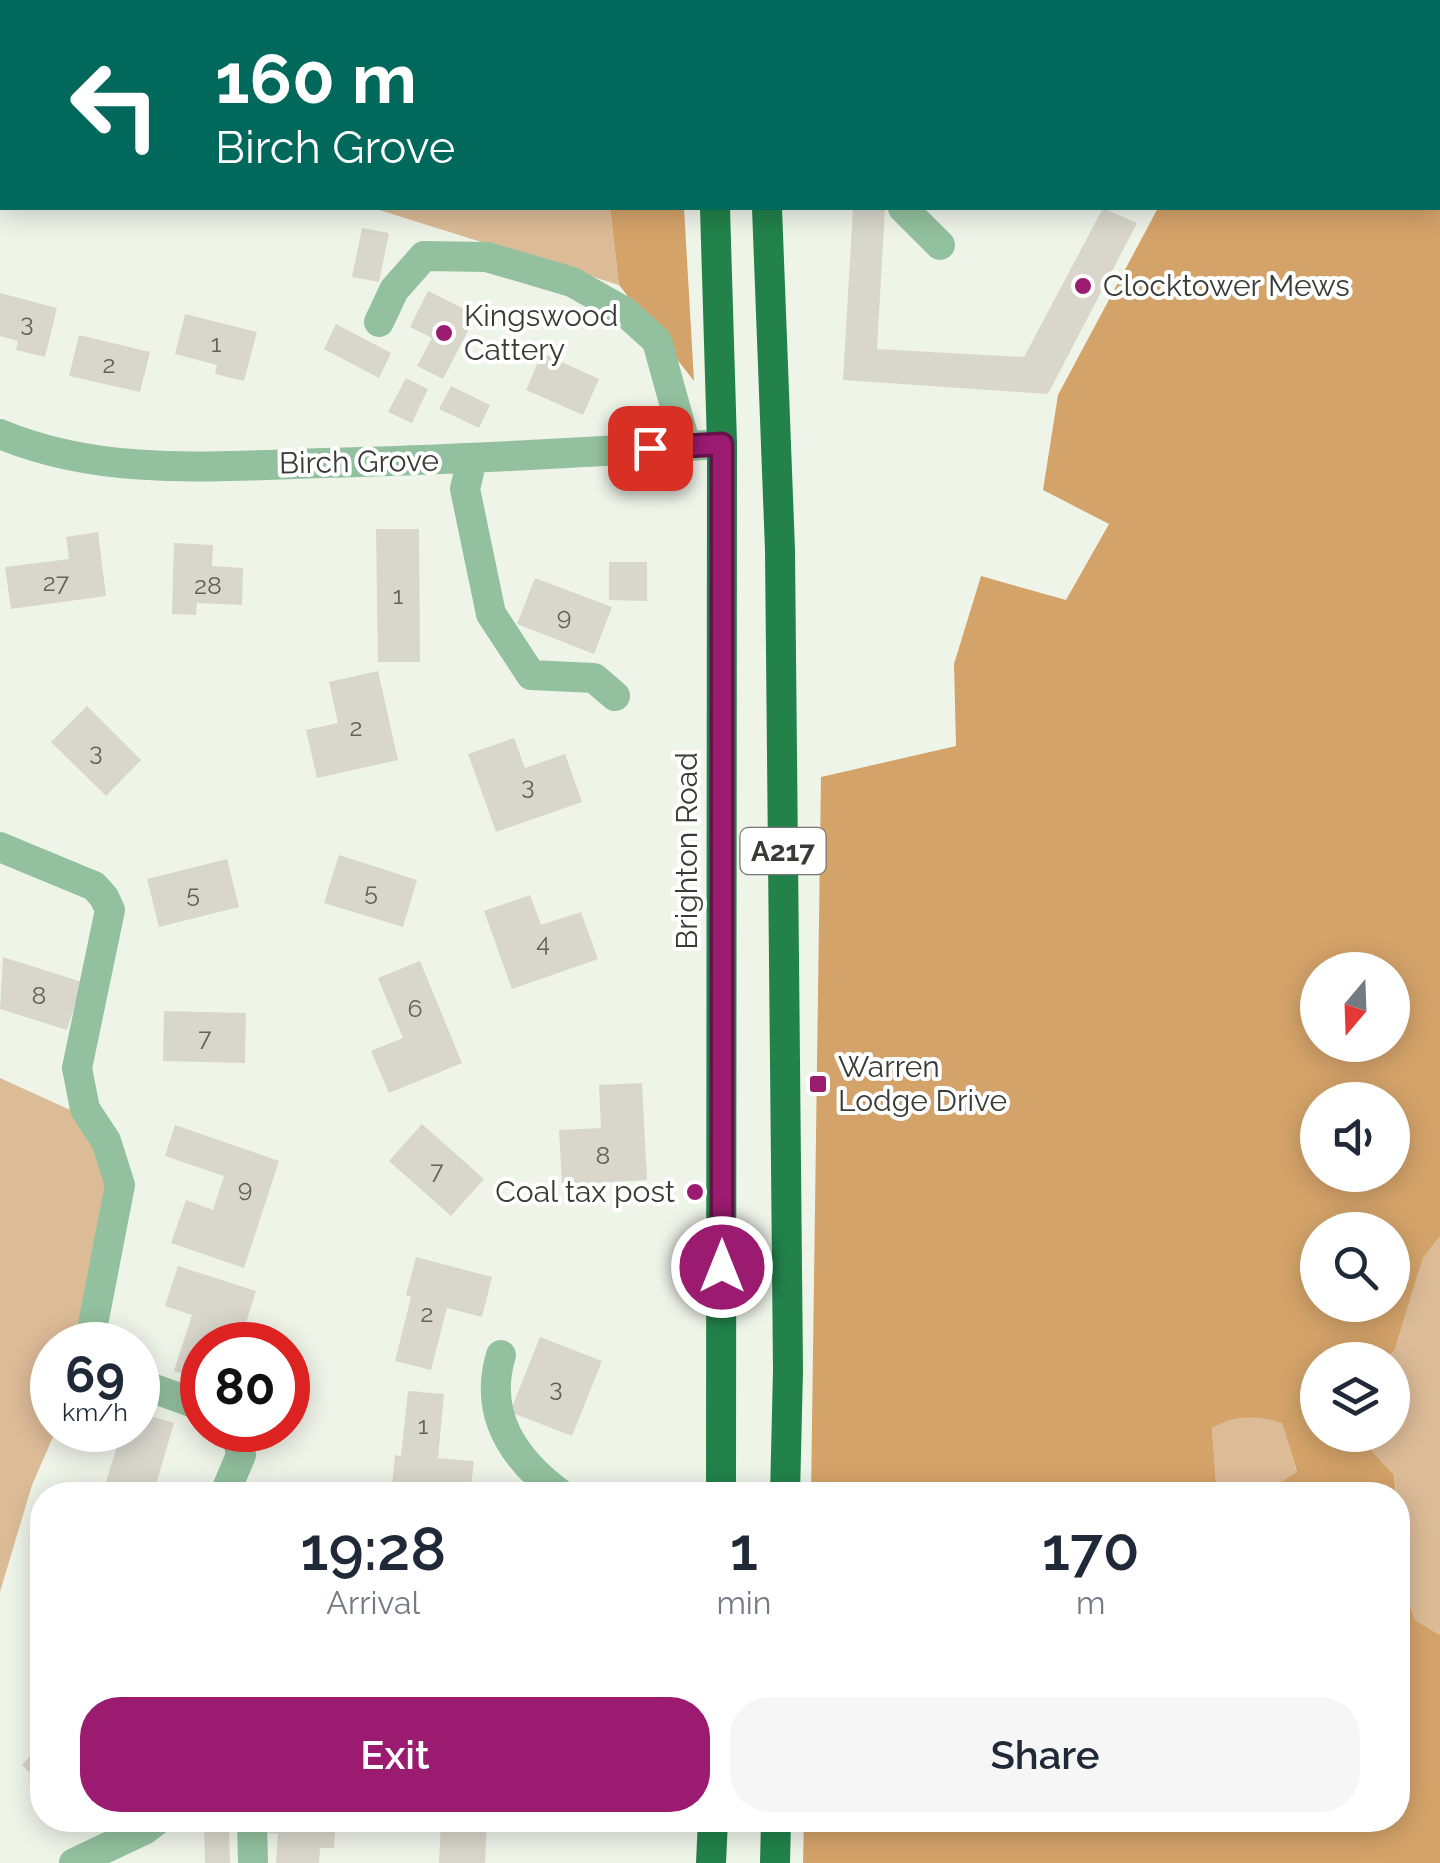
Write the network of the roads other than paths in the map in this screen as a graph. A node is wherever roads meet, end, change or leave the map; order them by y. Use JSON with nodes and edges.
{"nodes":[{"id":1,"x":715,"y":210,"type":"edge"},
{"id":2,"x":767,"y":210,"type":"edge"},
{"id":3,"x":905,"y":210,"type":"edge"},
{"id":4,"x":940,"y":245,"type":"dead end"},
{"id":5,"x":379,"y":322,"type":"dead end"},
{"id":6,"x":0,"y":434,"type":"edge"},
{"id":7,"x":722,"y":444,"type":"junction"},
{"id":8,"x":686,"y":446,"type":"junction"},
{"id":9,"x":472,"y":459,"type":"junction"},
{"id":10,"x":615,"y":696,"type":"dead end"},
{"id":11,"x":0,"y":847,"type":"edge"},
{"id":12,"x":93,"y":1322,"type":"edge"},
{"id":13,"x":501,"y":1354,"type":"dead end"},
{"id":14,"x":240,"y":1452,"type":"edge"},
{"id":15,"x":230,"y":1482,"type":"edge"},
{"id":16,"x":547,"y":1482,"type":"edge"},
{"id":17,"x":721,"y":1482,"type":"edge"},
{"id":18,"x":784,"y":1482,"type":"edge"},
{"id":19,"x":140,"y":1832,"type":"edge"},
{"id":20,"x":252,"y":1832,"type":"edge"},
{"id":21,"x":712,"y":1832,"type":"edge"},
{"id":22,"x":776,"y":1832,"type":"edge"},
{"id":23,"x":74,"y":1863,"type":"edge"},
{"id":24,"x":253,"y":1863,"type":"edge"},
{"id":25,"x":711,"y":1863,"type":"edge"},
{"id":26,"x":775,"y":1863,"type":"edge"}],
"edges":[{"from":1,"to":7,"type":"highway","name":"Brighton Road","number":"A217"},
{"from":2,"to":18,"type":"highway","number":"A217"},
{"from":3,"to":4,"type":"street"},
{"from":5,"to":8,"type":"street"},
{"from":6,"to":9,"type":"street","name":"Birch Grove"},
{"from":7,"to":8,"type":"street","name":"Birch Grove"},
{"from":7,"to":17,"type":"highway","name":"Brighton Road","number":"A217"},
{"from":8,"to":9,"type":"street","name":"Birch Grove"},
{"from":9,"to":10,"type":"street"},
{"from":11,"to":12,"type":"street"},
{"from":13,"to":16,"type":"street"},
{"from":14,"to":15,"type":"street"},
{"from":19,"to":23,"type":"street"},
{"from":20,"to":24,"type":"street"},
{"from":21,"to":25,"type":"highway"},
{"from":22,"to":26,"type":"highway"}]}
